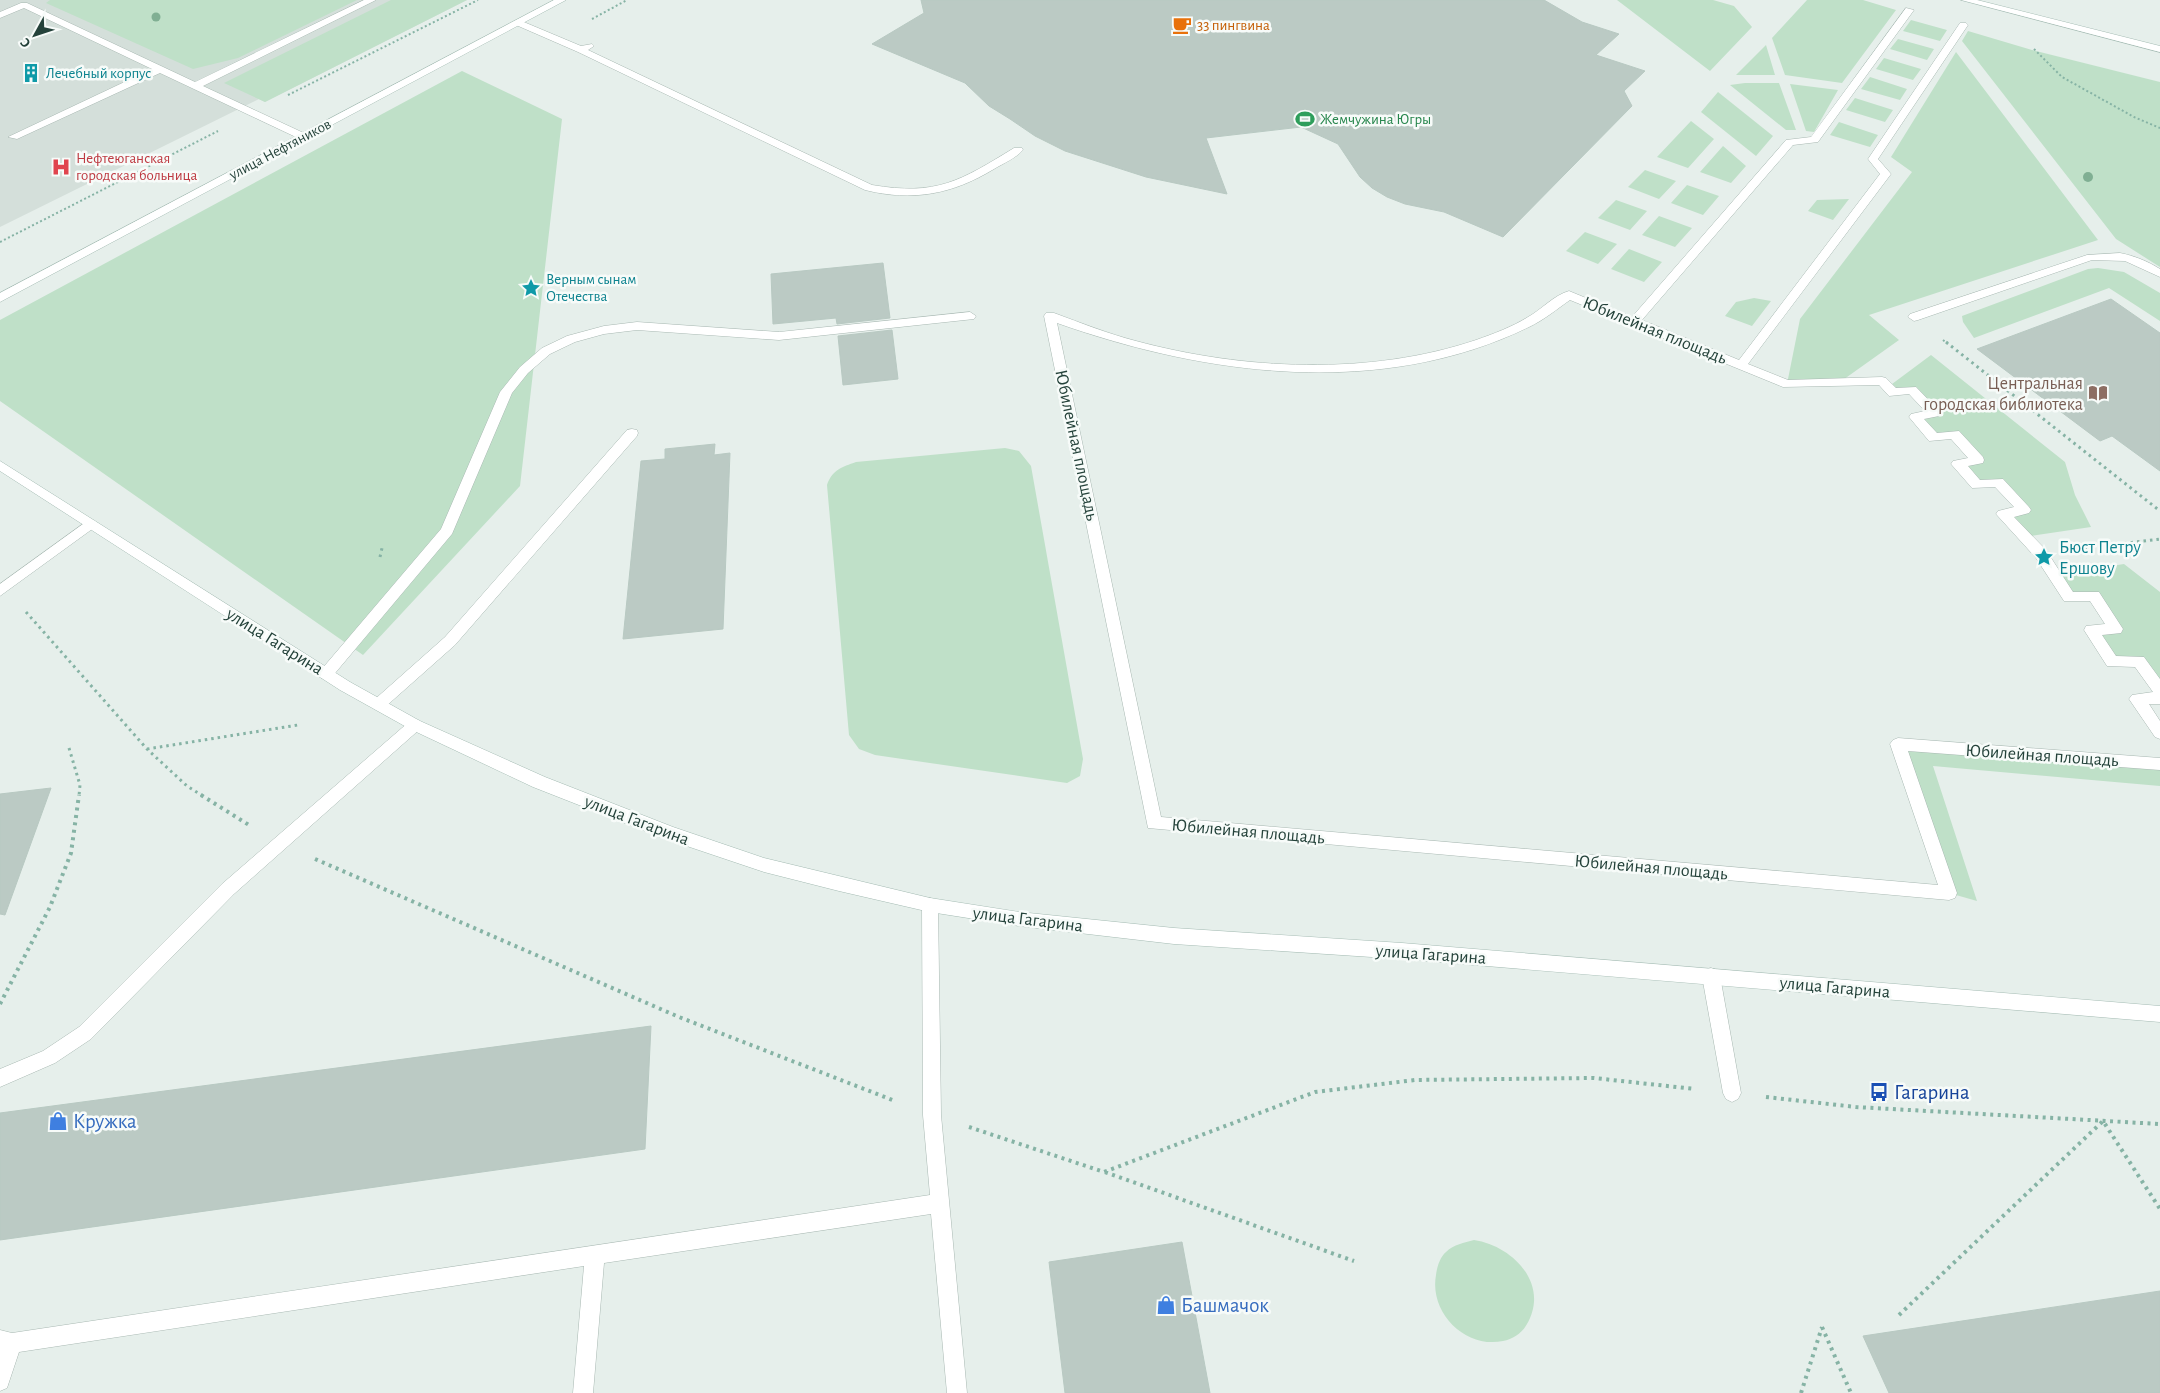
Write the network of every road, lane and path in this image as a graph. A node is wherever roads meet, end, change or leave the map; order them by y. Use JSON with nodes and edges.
{"nodes":[{"id":1,"x":4,"y":0,"type":"edge"},
{"id":2,"x":371,"y":0,"type":"edge"},
{"id":3,"x":561,"y":0,"type":"edge"},
{"id":4,"x":1966,"y":0,"type":"edge"},
{"id":5,"x":27,"y":3,"type":"edge"},
{"id":6,"x":1909,"y":10,"type":"dead end"},
{"id":7,"x":0,"y":15,"type":"edge"},
{"id":8,"x":518,"y":22,"type":"junction"},
{"id":9,"x":1963,"y":25,"type":"dead end"},
{"id":10,"x":2030,"y":45,"type":"dead end"},
{"id":11,"x":2160,"y":49,"type":"edge"},
{"id":12,"x":160,"y":69,"type":"junction"},
{"id":13,"x":196,"y":86,"type":"junction"},
{"id":14,"x":2160,"y":128,"type":"edge"},
{"id":15,"x":304,"y":137,"type":"junction"},
{"id":16,"x":13,"y":138,"type":"dead end"},
{"id":17,"x":1018,"y":150,"type":"dead end"},
{"id":18,"x":2160,"y":274,"type":"edge"},
{"id":19,"x":0,"y":298,"type":"edge"},
{"id":20,"x":970,"y":316,"type":"dead end"},
{"id":21,"x":1914,"y":317,"type":"joint"},
{"id":22,"x":1634,"y":322,"type":"junction"},
{"id":23,"x":1741,"y":365,"type":"junction"},
{"id":24,"x":632,"y":433,"type":"dead end"},
{"id":25,"x":0,"y":465,"type":"edge"},
{"id":26,"x":2160,"y":512,"type":"edge"},
{"id":27,"x":90,"y":524,"type":"junction"},
{"id":28,"x":2160,"y":539,"type":"edge"},
{"id":29,"x":2041,"y":554,"type":"junction"},
{"id":30,"x":2,"y":589,"type":"edge"},
{"id":31,"x":326,"y":674,"type":"junction"},
{"id":32,"x":2160,"y":690,"type":"edge"},
{"id":33,"x":2160,"y":698,"type":"edge"},
{"id":34,"x":378,"y":704,"type":"junction"},
{"id":35,"x":298,"y":725,"type":"dead end"},
{"id":36,"x":415,"y":725,"type":"junction"},
{"id":37,"x":2160,"y":733,"type":"edge"},
{"id":38,"x":69,"y":748,"type":"dead end"},
{"id":39,"x":147,"y":749,"type":"junction"},
{"id":40,"x":2160,"y":764,"type":"edge"},
{"id":41,"x":280,"y":843,"type":"junction"},
{"id":42,"x":930,"y":905,"type":"junction"},
{"id":43,"x":1711,"y":976,"type":"junction"},
{"id":44,"x":0,"y":1004,"type":"edge"},
{"id":45,"x":2160,"y":1014,"type":"edge"},
{"id":46,"x":0,"y":1078,"type":"edge"},
{"id":47,"x":1732,"y":1093,"type":"junction"},
{"id":48,"x":932,"y":1115,"type":"junction"},
{"id":49,"x":2104,"y":1121,"type":"junction"},
{"id":50,"x":2160,"y":1124,"type":"edge"},
{"id":51,"x":1104,"y":1172,"type":"junction"},
{"id":52,"x":939,"y":1203,"type":"junction"},
{"id":53,"x":2160,"y":1209,"type":"edge"},
{"id":54,"x":594,"y":1255,"type":"junction"},
{"id":55,"x":1354,"y":1261,"type":"dead end"},
{"id":56,"x":1899,"y":1315,"type":"dead end"},
{"id":57,"x":6,"y":1342,"type":"edge"},
{"id":58,"x":0,"y":1382,"type":"edge"},
{"id":59,"x":583,"y":1393,"type":"edge"},
{"id":60,"x":957,"y":1393,"type":"edge"},
{"id":61,"x":1802,"y":1393,"type":"edge"},
{"id":62,"x":1851,"y":1393,"type":"edge"}],
"edges":[{"from":1,"to":7,"type":"street"},
{"from":2,"to":13,"type":"street"},
{"from":3,"to":8,"type":"street","name":"улица Нефтяников"},
{"from":4,"to":11,"type":"street"},
{"from":5,"to":7,"type":"street"},
{"from":5,"to":12,"type":"street"},
{"from":6,"to":22,"type":"street"},
{"from":8,"to":15,"type":"street","name":"улица Нефтяников"},
{"from":8,"to":17,"type":"street"},
{"from":9,"to":23,"type":"street"},
{"from":10,"to":14,"type":"path"},
{"from":12,"to":13,"type":"street"},
{"from":12,"to":16,"type":"street"},
{"from":13,"to":15,"type":"street"},
{"from":15,"to":19,"type":"street","name":"улица Нефтяников"},
{"from":18,"to":21,"type":"street"},
{"from":20,"to":31,"type":"street"},
{"from":21,"to":26,"type":"path"},
{"from":22,"to":23,"type":"street","name":"Юбилейная площадь"},
{"from":22,"to":40,"type":"street","name":"Юбилейная площадь"},
{"from":23,"to":29,"type":"street","name":"Юбилейная площадь"},
{"from":24,"to":34,"type":"street"},
{"from":25,"to":27,"type":"street","name":"улица Гагарина"},
{"from":27,"to":30,"type":"street"},
{"from":27,"to":31,"type":"street","name":"улица Гагарина"},
{"from":28,"to":29,"type":"path"},
{"from":29,"to":32,"type":"street","name":"Юбилейная площадь"},
{"from":30,"to":39,"type":"path"},
{"from":31,"to":34,"type":"street","name":"улица Гагарина"},
{"from":33,"to":37,"type":"street"},
{"from":34,"to":36,"type":"street","name":"улица Гагарина"},
{"from":35,"to":39,"type":"path"},
{"from":36,"to":41,"type":"street"},
{"from":36,"to":42,"type":"street","name":"улица Гагарина"},
{"from":38,"to":44,"type":"path"},
{"from":39,"to":41,"type":"path"},
{"from":41,"to":46,"type":"street"},
{"from":41,"to":48,"type":"path"},
{"from":42,"to":43,"type":"street","name":"улица Гагарина"},
{"from":42,"to":48,"type":"street"},
{"from":43,"to":45,"type":"street","name":"улица Гагарина"},
{"from":43,"to":47,"type":"street"},
{"from":47,"to":49,"type":"path"},
{"from":47,"to":51,"type":"path"},
{"from":48,"to":51,"type":"path"},
{"from":48,"to":52,"type":"street"},
{"from":49,"to":50,"type":"path"},
{"from":49,"to":53,"type":"path"},
{"from":49,"to":56,"type":"path"},
{"from":51,"to":55,"type":"path"},
{"from":52,"to":54,"type":"street"},
{"from":52,"to":60,"type":"street"},
{"from":54,"to":57,"type":"street"},
{"from":54,"to":59,"type":"street"},
{"from":57,"to":58,"type":"street"},
{"from":61,"to":62,"type":"path"}]}
